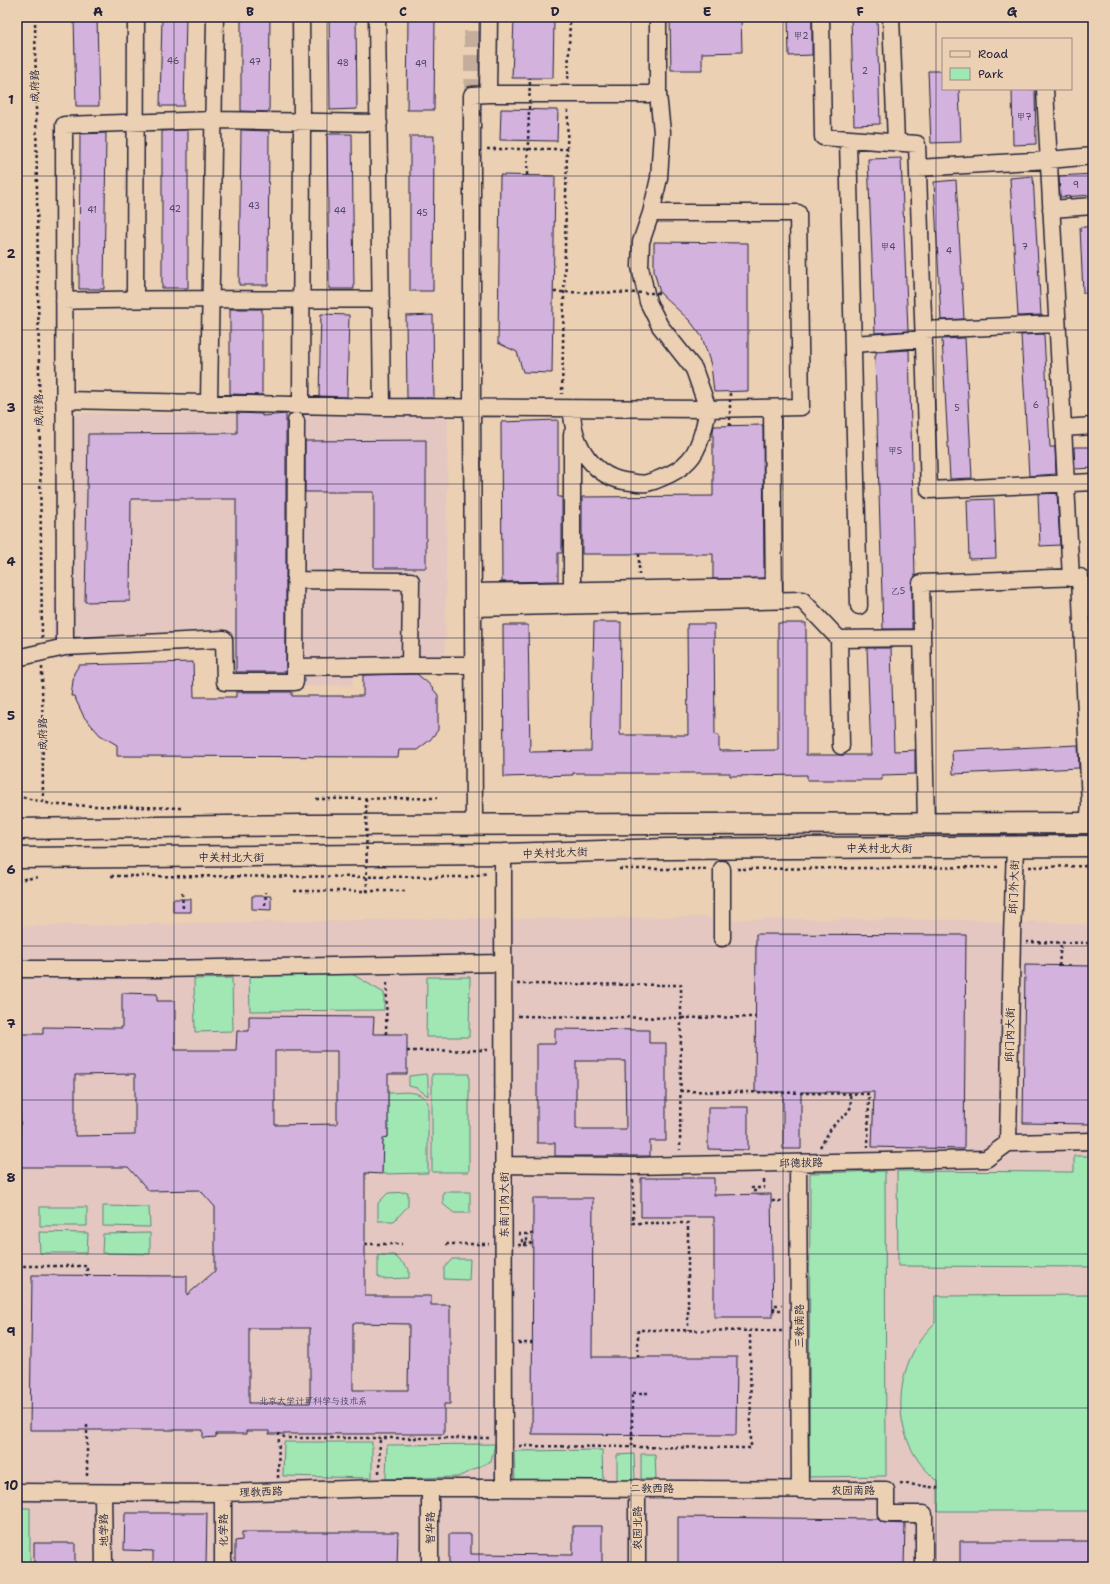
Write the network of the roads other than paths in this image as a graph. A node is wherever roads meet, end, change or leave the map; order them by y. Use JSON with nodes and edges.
{"nodes":[{"id":1,"x":136,"y":17,"type":"edge"},
{"id":2,"x":214,"y":17,"type":"edge"},
{"id":3,"x":301,"y":17,"type":"edge"},
{"id":4,"x":377,"y":17,"type":"edge"},
{"id":5,"x":489,"y":17,"type":"edge"},
{"id":6,"x":658,"y":17,"type":"edge"},
{"id":7,"x":821,"y":17,"type":"edge"},
{"id":8,"x":891,"y":17,"type":"edge"},
{"id":9,"x":1045,"y":90,"type":"edge"},
{"id":10,"x":488,"y":94,"type":"junction"},
{"id":11,"x":658,"y":94,"type":"junction"},
{"id":12,"x":213,"y":120,"type":"junction"},
{"id":13,"x":135,"y":122,"type":"junction"},
{"id":14,"x":302,"y":122,"type":"junction"},
{"id":15,"x":379,"y":123,"type":"junction"},
{"id":16,"x":848,"y":139,"type":"junction"},
{"id":17,"x":896,"y":142,"type":"junction"},
{"id":18,"x":1093,"y":156,"type":"edge"},
{"id":19,"x":1049,"y":160,"type":"junction"},
{"id":20,"x":918,"y":168,"type":"junction"},
{"id":21,"x":1093,"y":206,"type":"edge"},
{"id":22,"x":1051,"y":209,"type":"junction"},
{"id":23,"x":651,"y":213,"type":"junction"},
{"id":24,"x":135,"y":298,"type":"junction"},
{"id":25,"x":210,"y":299,"type":"junction"},
{"id":26,"x":381,"y":299,"type":"junction"},
{"id":27,"x":301,"y":300,"type":"junction"},
{"id":28,"x":64,"y":301,"type":"junction"},
{"id":29,"x":1057,"y":324,"type":"junction"},
{"id":30,"x":924,"y":335,"type":"junction"},
{"id":31,"x":853,"y":344,"type":"junction"},
{"id":32,"x":64,"y":400,"type":"junction"},
{"id":33,"x":209,"y":402,"type":"junction"},
{"id":34,"x":301,"y":405,"type":"junction"},
{"id":35,"x":382,"y":407,"type":"junction"},
{"id":36,"x":472,"y":407,"type":"junction"},
{"id":37,"x":772,"y":408,"type":"junction"},
{"id":38,"x":708,"y":409,"type":"junction"},
{"id":39,"x":568,"y":413,"type":"junction"},
{"id":40,"x":296,"y":421,"type":"dead end"},
{"id":41,"x":1093,"y":426,"type":"edge"},
{"id":42,"x":1063,"y":428,"type":"junction"},
{"id":43,"x":1093,"y":482,"type":"edge"},
{"id":44,"x":1066,"y":484,"type":"junction"},
{"id":45,"x":1071,"y":578,"type":"junction"},
{"id":46,"x":295,"y":580,"type":"junction"},
{"id":47,"x":572,"y":590,"type":"junction"},
{"id":48,"x":473,"y":592,"type":"junction"},
{"id":49,"x":774,"y":594,"type":"junction"},
{"id":50,"x":859,"y":606,"type":"dead end"},
{"id":51,"x":473,"y":608,"type":"junction"},
{"id":52,"x":922,"y":638,"type":"junction"},
{"id":53,"x":839,"y":639,"type":"junction"},
{"id":54,"x":65,"y":647,"type":"junction"},
{"id":55,"x":17,"y":658,"type":"edge"},
{"id":56,"x":410,"y":665,"type":"junction"},
{"id":57,"x":473,"y":665,"type":"junction"},
{"id":58,"x":295,"y":668,"type":"junction"},
{"id":59,"x":841,"y":746,"type":"dead end"},
{"id":60,"x":926,"y":822,"type":"junction"},
{"id":61,"x":1091,"y":823,"type":"edge"},
{"id":62,"x":474,"y":825,"type":"junction"},
{"id":63,"x":17,"y":826,"type":"edge"},
{"id":64,"x":1015,"y":846,"type":"junction"},
{"id":65,"x":1093,"y":846,"type":"edge"},
{"id":66,"x":17,"y":858,"type":"edge"},
{"id":67,"x":503,"y":862,"type":"junction"},
{"id":68,"x":722,"y":869,"type":"road end"},
{"id":69,"x":1012,"y":934,"type":"joint"},
{"id":70,"x":722,"y":938,"type":"dead end"},
{"id":71,"x":503,"y":963,"type":"junction"},
{"id":72,"x":17,"y":969,"type":"edge"},
{"id":73,"x":1093,"y":1141,"type":"edge"},
{"id":74,"x":1008,"y":1142,"type":"junction"},
{"id":75,"x":798,"y":1163,"type":"junction"},
{"id":76,"x":504,"y":1165,"type":"junction"},
{"id":77,"x":430,"y":1488,"type":"junction"},
{"id":78,"x":504,"y":1488,"type":"junction"},
{"id":79,"x":637,"y":1488,"type":"junction"},
{"id":80,"x":800,"y":1490,"type":"junction"},
{"id":81,"x":17,"y":1492,"type":"edge"},
{"id":82,"x":104,"y":1493,"type":"junction"},
{"id":83,"x":223,"y":1493,"type":"junction"},
{"id":84,"x":104,"y":1567,"type":"edge"},
{"id":85,"x":223,"y":1567,"type":"edge"},
{"id":86,"x":430,"y":1567,"type":"edge"},
{"id":87,"x":638,"y":1567,"type":"edge"},
{"id":88,"x":924,"y":1567,"type":"edge"}],
"edges":[{"from":1,"to":13,"type":"street"},
{"from":2,"to":12,"type":"street"},
{"from":3,"to":14,"type":"street"},
{"from":4,"to":15,"type":"street"},
{"from":5,"to":10,"type":"street"},
{"from":6,"to":11,"type":"street"},
{"from":7,"to":16,"type":"street"},
{"from":8,"to":17,"type":"street"},
{"from":9,"to":19,"type":"street"},
{"from":10,"to":11,"type":"street"},
{"from":10,"to":36,"type":"street"},
{"from":11,"to":23,"type":"street"},
{"from":12,"to":13,"type":"street"},
{"from":12,"to":14,"type":"street"},
{"from":12,"to":25,"type":"street"},
{"from":13,"to":24,"type":"street"},
{"from":13,"to":28,"type":"street"},
{"from":14,"to":15,"type":"street"},
{"from":14,"to":27,"type":"street"},
{"from":15,"to":26,"type":"street"},
{"from":16,"to":17,"type":"street"},
{"from":16,"to":31,"type":"street"},
{"from":17,"to":20,"type":"street"},
{"from":18,"to":19,"type":"street"},
{"from":19,"to":20,"type":"street"},
{"from":19,"to":22,"type":"street"},
{"from":20,"to":30,"type":"street"},
{"from":21,"to":22,"type":"street"},
{"from":22,"to":29,"type":"street"},
{"from":23,"to":37,"type":"street"},
{"from":23,"to":38,"type":"street"},
{"from":24,"to":25,"type":"street"},
{"from":24,"to":28,"type":"street"},
{"from":25,"to":27,"type":"street"},
{"from":25,"to":33,"type":"street"},
{"from":26,"to":27,"type":"street"},
{"from":26,"to":35,"type":"street"},
{"from":27,"to":34,"type":"street"},
{"from":28,"to":32,"type":"street"},
{"from":29,"to":30,"type":"street"},
{"from":29,"to":42,"type":"street"},
{"from":30,"to":31,"type":"street"},
{"from":30,"to":44,"type":"street"},
{"from":31,"to":50,"type":"street"},
{"from":32,"to":33,"type":"street"},
{"from":32,"to":54,"type":"street"},
{"from":33,"to":34,"type":"street"},
{"from":34,"to":35,"type":"street"},
{"from":35,"to":36,"type":"street"},
{"from":36,"to":39,"type":"street"},
{"from":36,"to":48,"type":"street"},
{"from":37,"to":38,"type":"street"},
{"from":37,"to":49,"type":"street"},
{"from":38,"to":39,"type":"street"},
{"from":38,"to":39,"type":"street"},
{"from":39,"to":47,"type":"street"},
{"from":40,"to":46,"type":"street"},
{"from":41,"to":42,"type":"street"},
{"from":42,"to":44,"type":"street"},
{"from":43,"to":44,"type":"street"},
{"from":44,"to":45,"type":"street"},
{"from":45,"to":52,"type":"street"},
{"from":45,"to":61,"type":"street"},
{"from":46,"to":56,"type":"street"},
{"from":46,"to":58,"type":"street"},
{"from":47,"to":48,"type":"street"},
{"from":47,"to":49,"type":"street"},
{"from":48,"to":51,"type":"street"},
{"from":49,"to":51,"type":"street"},
{"from":49,"to":53,"type":"street"},
{"from":51,"to":57,"type":"street"},
{"from":52,"to":53,"type":"street"},
{"from":52,"to":60,"type":"street"},
{"from":53,"to":59,"type":"street"},
{"from":54,"to":55,"type":"street"},
{"from":54,"to":58,"type":"street"},
{"from":56,"to":57,"type":"street"},
{"from":56,"to":58,"type":"street"},
{"from":57,"to":62,"type":"street"},
{"from":60,"to":61,"type":"main road"},
{"from":60,"to":62,"type":"main road"},
{"from":62,"to":63,"type":"main road"},
{"from":64,"to":65,"type":"main road","name":"中关村北大街"},
{"from":64,"to":67,"type":"main road","name":"中关村北大街"},
{"from":64,"to":69,"type":"street","name":"邱门外大街"},
{"from":66,"to":67,"type":"main road","name":"中关村北大街"},
{"from":67,"to":71,"type":"street","name":"东南门内大街"},
{"from":68,"to":70,"type":"street"},
{"from":69,"to":74,"type":"street","name":"邱门内大街"},
{"from":71,"to":72,"type":"street"},
{"from":71,"to":76,"type":"street","name":"东南门内大街"},
{"from":73,"to":74,"type":"street"},
{"from":74,"to":75,"type":"street","name":"邱德拔路"},
{"from":75,"to":76,"type":"street","name":"邱德拔路"},
{"from":75,"to":80,"type":"street","name":"三教南路"},
{"from":76,"to":78,"type":"street","name":"东南门内大街"},
{"from":77,"to":78,"type":"street","name":"理教西路"},
{"from":77,"to":83,"type":"street","name":"理教西路"},
{"from":77,"to":86,"type":"street","name":"智华路"},
{"from":78,"to":79,"type":"street","name":"二教西路"},
{"from":79,"to":80,"type":"street","name":"二教西路"},
{"from":79,"to":87,"type":"street","name":"农园北路"},
{"from":80,"to":88,"type":"street","name":"农园南路"},
{"from":81,"to":82,"type":"street","name":"理教西路"},
{"from":82,"to":83,"type":"street","name":"理教西路"},
{"from":82,"to":84,"type":"street","name":"地学路"},
{"from":83,"to":85,"type":"street","name":"化学路"}]}
